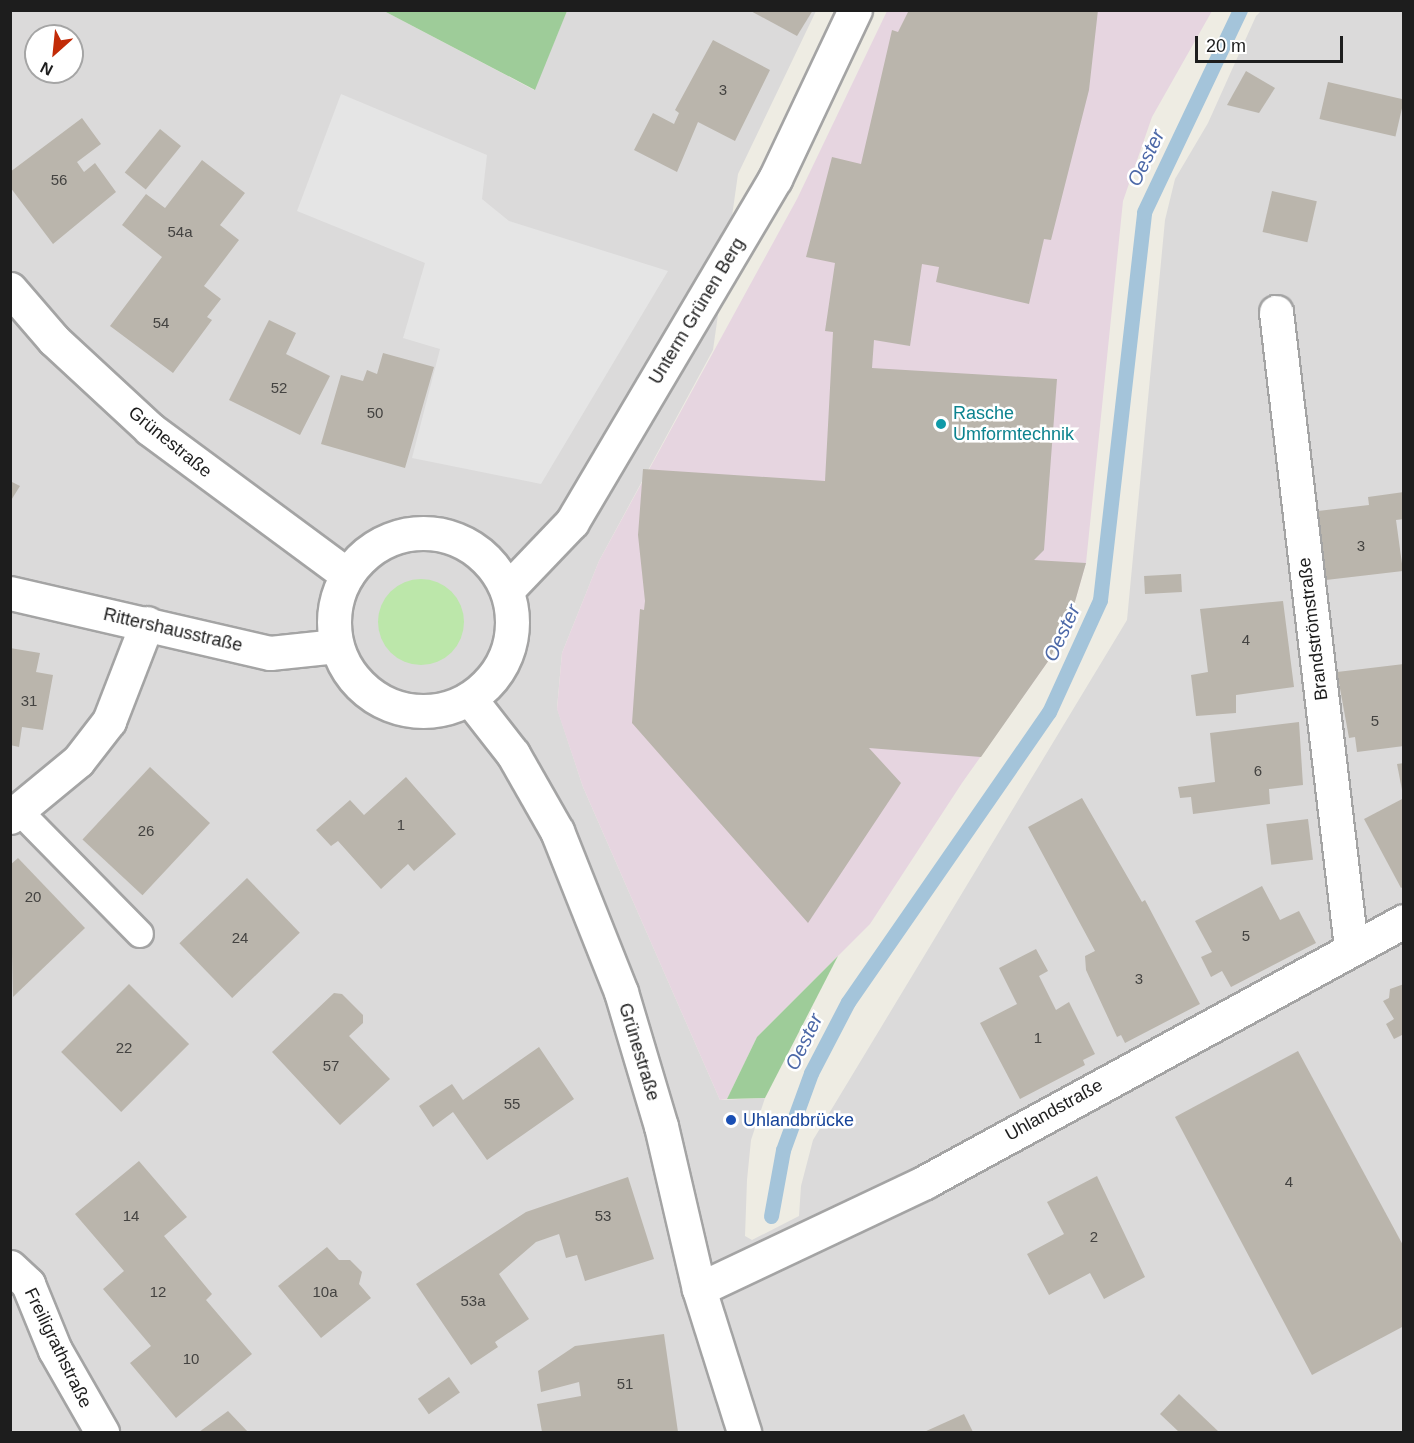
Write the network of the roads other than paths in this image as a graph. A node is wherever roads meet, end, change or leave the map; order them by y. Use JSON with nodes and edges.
{"nodes":[{"id":1,"x":855,"y":10,"type":"edge"},
{"id":2,"x":10,"y":289,"type":"edge"},
{"id":3,"x":1276,"y":312,"type":"dead end"},
{"id":4,"x":346,"y":575,"type":"junction"},
{"id":5,"x":507,"y":590,"type":"junction"},
{"id":6,"x":10,"y":593,"type":"edge"},
{"id":7,"x":147,"y":623,"type":"junction"},
{"id":8,"x":337,"y":646,"type":"junction"},
{"id":9,"x":470,"y":699,"type":"junction"},
{"id":10,"x":15,"y":815,"type":"edge"},
{"id":11,"x":1404,"y":921,"type":"edge"},
{"id":12,"x":140,"y":934,"type":"dead end"},
{"id":13,"x":1351,"y":946,"type":"junction"},
{"id":14,"x":10,"y":1268,"type":"edge"},
{"id":15,"x":699,"y":1289,"type":"junction"},
{"id":16,"x":102,"y":1432,"type":"edge"},
{"id":17,"x":744,"y":1432,"type":"edge"}],
"edges":[{"from":1,"to":5,"type":"street","name":"Unterm Grünen Berg"},
{"from":2,"to":4,"type":"street","name":"Grünestraße"},
{"from":3,"to":13,"type":"street","name":"Brandströmstraße"},
{"from":4,"to":5,"type":"street"},
{"from":4,"to":8,"type":"street"},
{"from":5,"to":9,"type":"street"},
{"from":6,"to":7,"type":"street","name":"Rittershausstraße"},
{"from":7,"to":8,"type":"street","name":"Rittershausstraße"},
{"from":7,"to":10,"type":"street"},
{"from":8,"to":9,"type":"street"},
{"from":9,"to":15,"type":"street","name":"Grünestraße"},
{"from":10,"to":12,"type":"lane"},
{"from":11,"to":13,"type":"street","name":"Uhlandstraße"},
{"from":13,"to":15,"type":"street","name":"Uhlandstraße"},
{"from":14,"to":16,"type":"street","name":"Freiligrathstraße"},
{"from":15,"to":17,"type":"street","name":"Grünestraße"}]}
